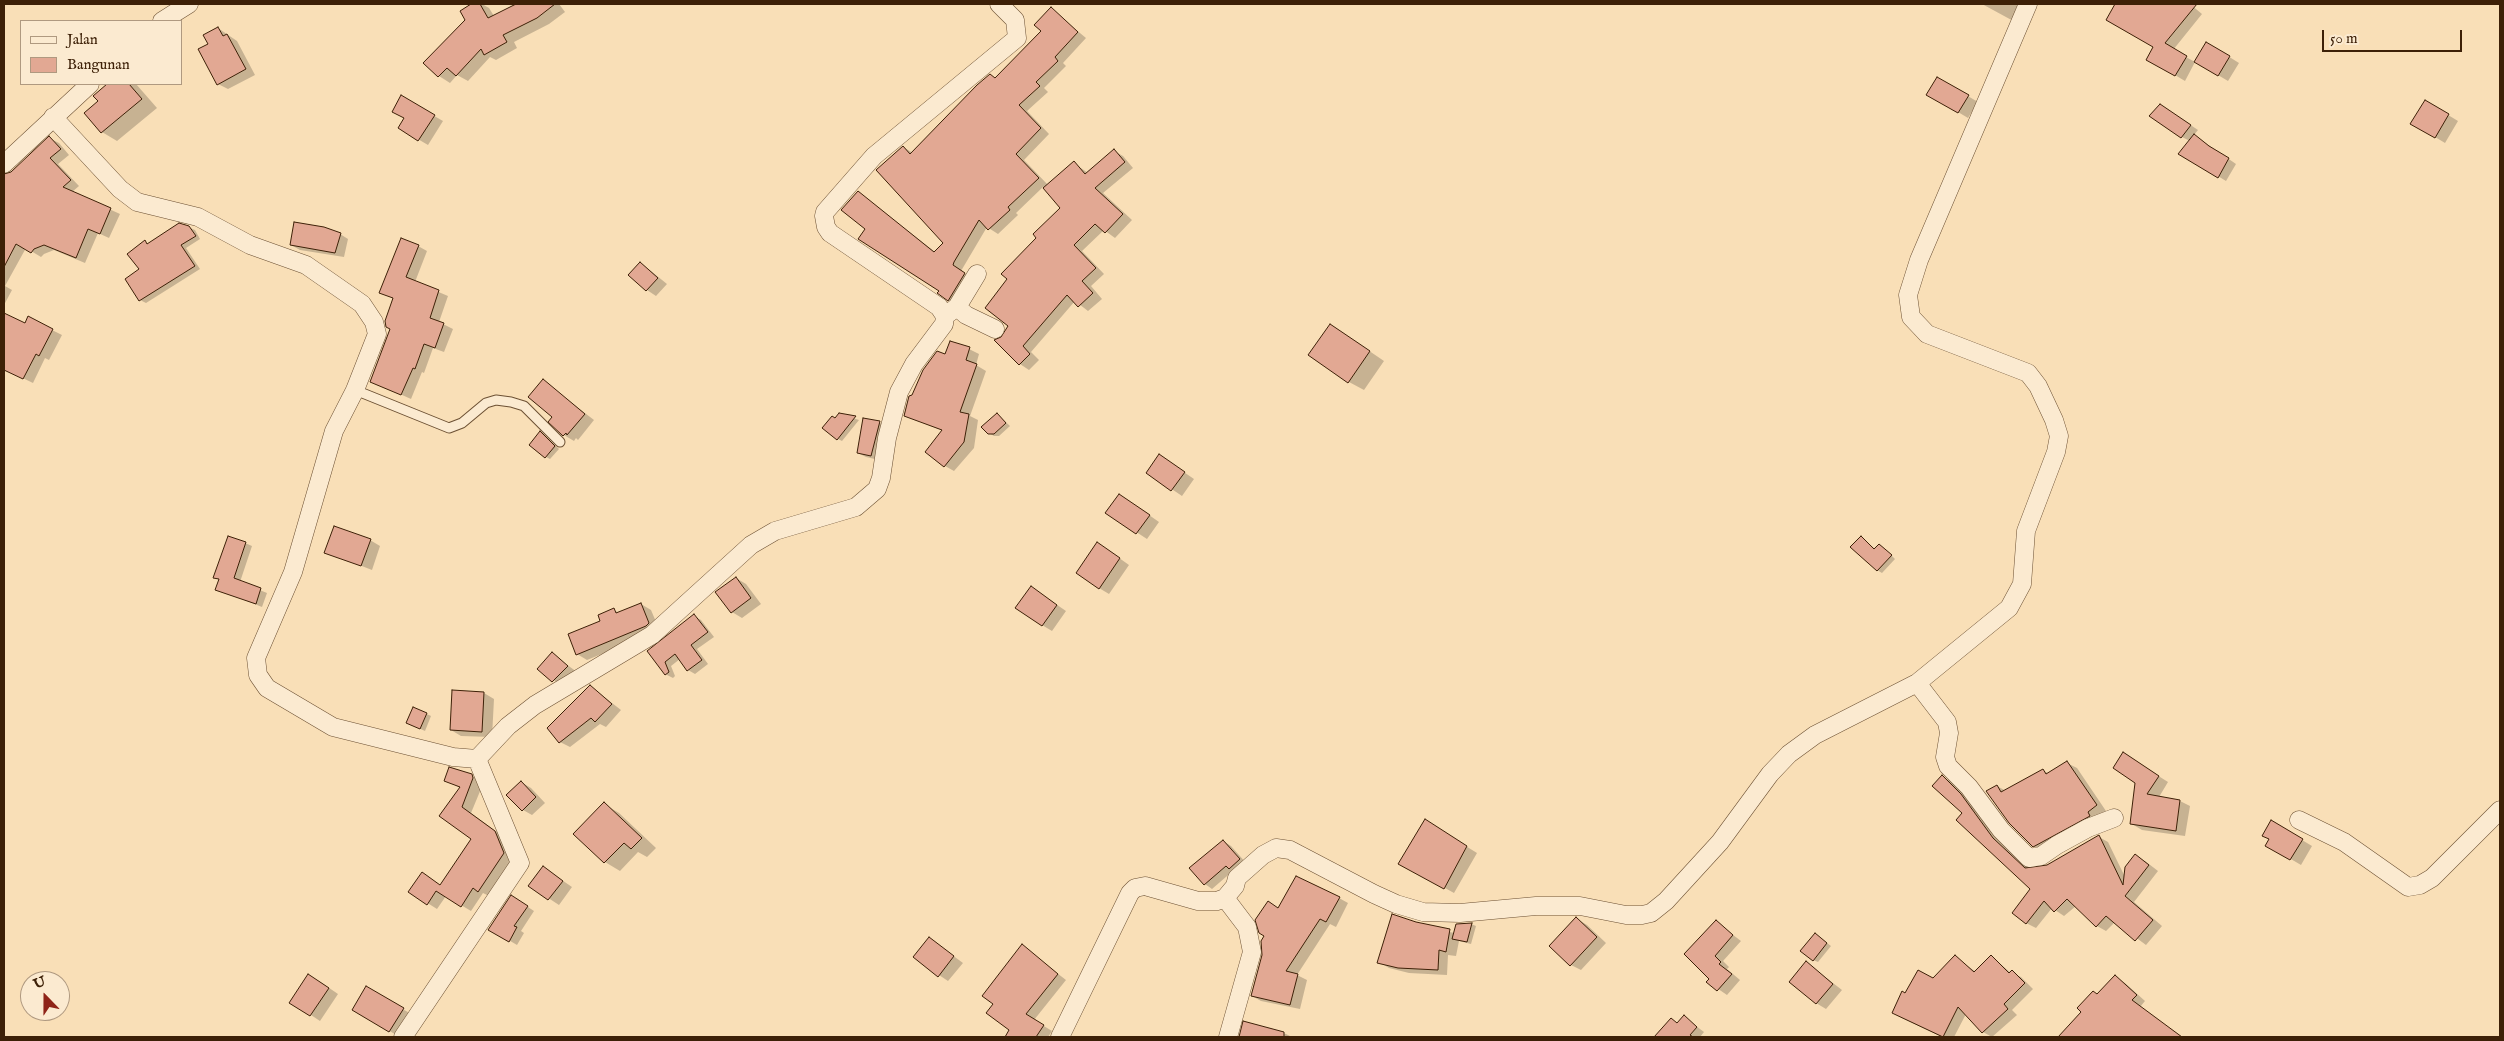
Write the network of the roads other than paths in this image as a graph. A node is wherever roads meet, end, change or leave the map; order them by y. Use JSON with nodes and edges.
{"nodes":[{"id":1,"x":188,"y":4,"type":"edge"},
{"id":2,"x":999,"y":4,"type":"edge"},
{"id":3,"x":2028,"y":4,"type":"edge"},
{"id":4,"x":164,"y":20,"type":"edge"},
{"id":5,"x":89,"y":85,"type":"edge"},
{"id":6,"x":53,"y":118,"type":"junction"},
{"id":7,"x":4,"y":164,"type":"edge"},
{"id":8,"x":977,"y":274,"type":"dead end"},
{"id":9,"x":951,"y":312,"type":"junction"},
{"id":10,"x":995,"y":329,"type":"dead end"},
{"id":11,"x":355,"y":390,"type":"junction"},
{"id":12,"x":560,"y":442,"type":"dead end"},
{"id":13,"x":1916,"y":682,"type":"junction"},
{"id":14,"x":477,"y":759,"type":"junction"},
{"id":15,"x":2500,"y":810,"type":"edge"},
{"id":16,"x":2114,"y":818,"type":"dead end"},
{"id":17,"x":2299,"y":820,"type":"dead end"},
{"id":18,"x":1225,"y":898,"type":"junction"},
{"id":19,"x":403,"y":1037,"type":"edge"},
{"id":20,"x":1060,"y":1037,"type":"edge"},
{"id":21,"x":1228,"y":1037,"type":"edge"}],
"edges":[{"from":1,"to":4,"type":"street"},
{"from":2,"to":9,"type":"street"},
{"from":3,"to":13,"type":"street"},
{"from":5,"to":6,"type":"street"},
{"from":6,"to":7,"type":"street"},
{"from":6,"to":11,"type":"street"},
{"from":8,"to":9,"type":"street"},
{"from":9,"to":10,"type":"street"},
{"from":9,"to":14,"type":"street"},
{"from":11,"to":12,"type":"lane"},
{"from":11,"to":14,"type":"street"},
{"from":13,"to":16,"type":"street"},
{"from":13,"to":18,"type":"street"},
{"from":14,"to":19,"type":"street"},
{"from":15,"to":17,"type":"street"},
{"from":18,"to":20,"type":"street"},
{"from":18,"to":21,"type":"street"}]}
